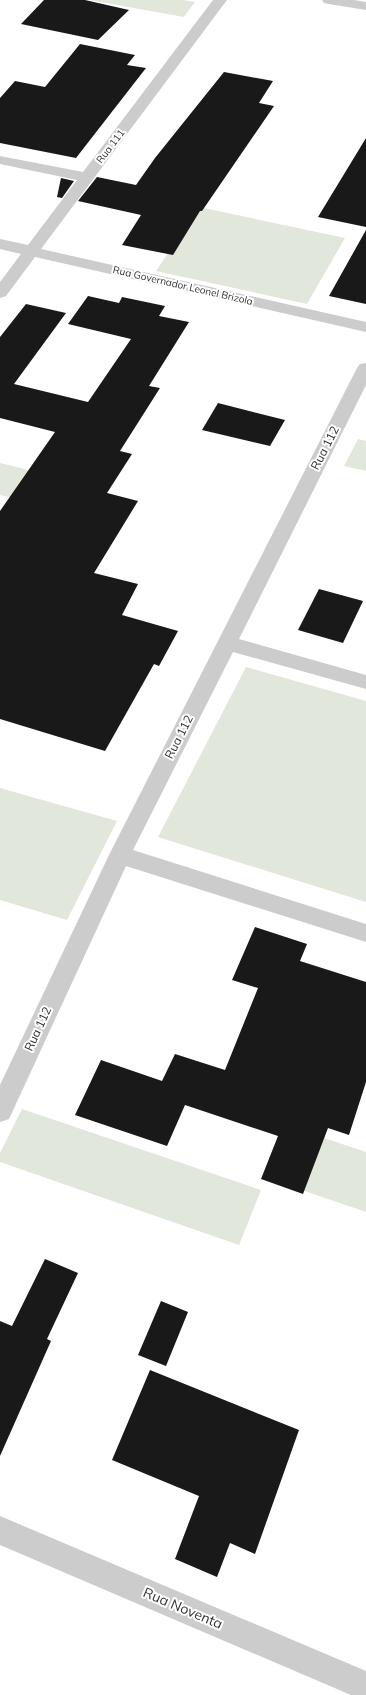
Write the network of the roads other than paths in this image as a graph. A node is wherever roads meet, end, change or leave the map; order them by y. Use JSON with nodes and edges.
{"nodes":[{"id":1,"x":220,"y":0,"type":"edge"},
{"id":2,"x":329,"y":0,"type":"edge"},
{"id":3,"x":366,"y":6,"type":"edge"},
{"id":4,"x":0,"y":160,"type":"edge"},
{"id":5,"x":86,"y":177,"type":"junction"},
{"id":6,"x":0,"y":244,"type":"edge"},
{"id":7,"x":32,"y":251,"type":"junction"},
{"id":8,"x":0,"y":293,"type":"edge"},
{"id":9,"x":366,"y":327,"type":"edge"},
{"id":10,"x":366,"y":368,"type":"edge"},
{"id":11,"x":226,"y":643,"type":"junction"},
{"id":12,"x":366,"y":682,"type":"edge"},
{"id":13,"x":120,"y":855,"type":"junction"},
{"id":14,"x":366,"y":933,"type":"edge"},
{"id":15,"x":0,"y":1111,"type":"edge"},
{"id":16,"x":0,"y":1530,"type":"edge"},
{"id":17,"x":366,"y":1686,"type":"edge"}],
"edges":[{"from":1,"to":5,"type":"street","name":"Rua 111"},
{"from":2,"to":3,"type":"street"},
{"from":4,"to":5,"type":"street"},
{"from":5,"to":7,"type":"street","name":"Rua 111"},
{"from":6,"to":7,"type":"street","name":"Rua Governador Leonel Brizola"},
{"from":7,"to":8,"type":"street","name":"Rua 111"},
{"from":7,"to":9,"type":"street","name":"Rua Governador Leonel Brizola"},
{"from":10,"to":11,"type":"street","name":"Rua 112"},
{"from":11,"to":12,"type":"street"},
{"from":11,"to":13,"type":"street","name":"Rua 112"},
{"from":13,"to":14,"type":"street"},
{"from":13,"to":15,"type":"street","name":"Rua 112"},
{"from":16,"to":17,"type":"street","name":"Rua Noventa"}]}
